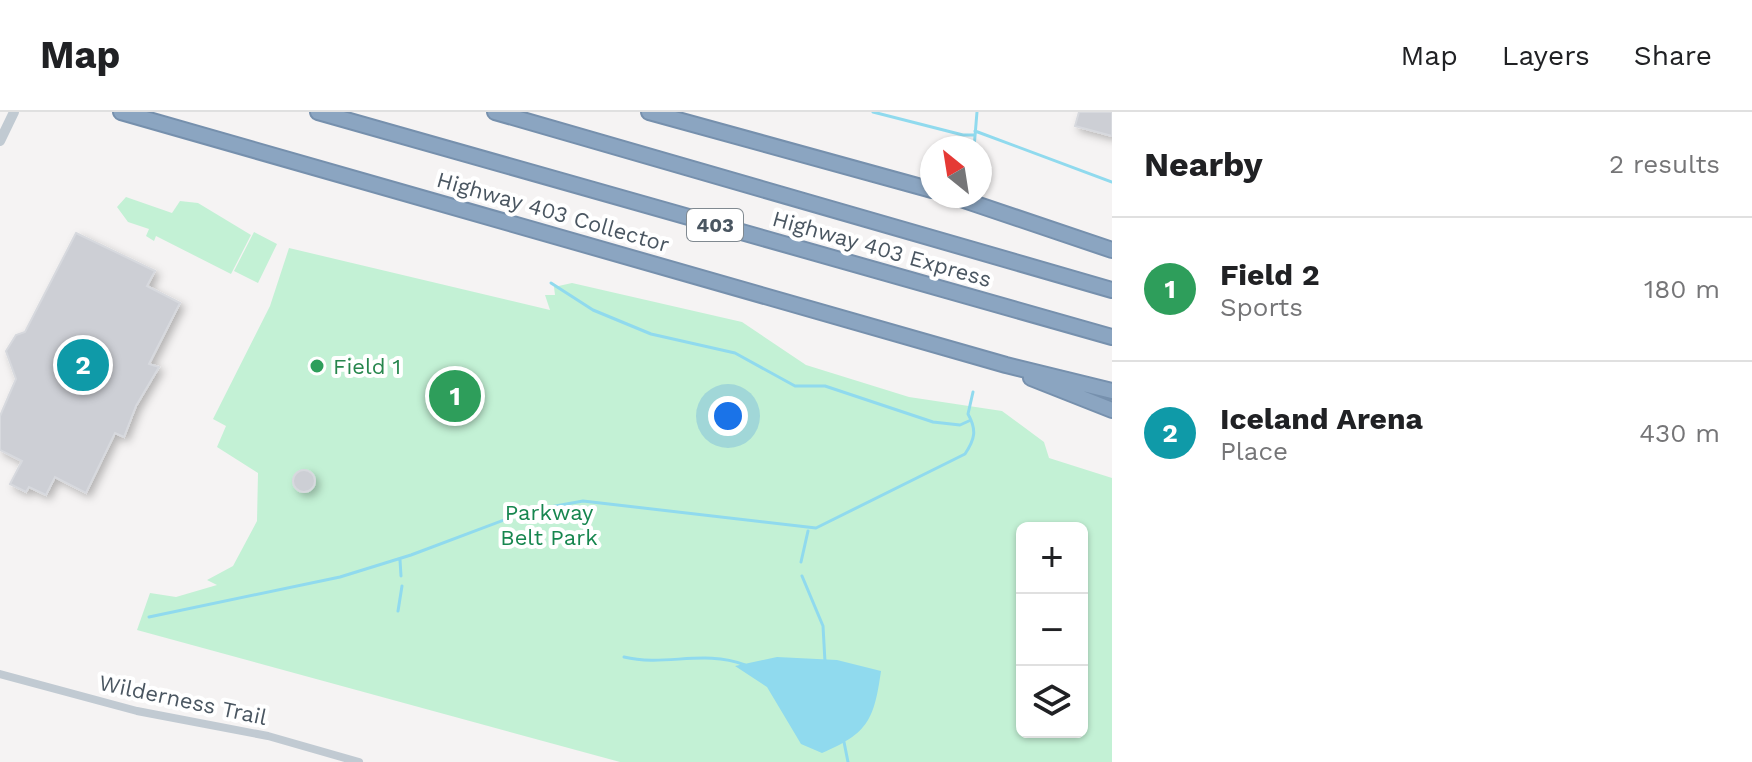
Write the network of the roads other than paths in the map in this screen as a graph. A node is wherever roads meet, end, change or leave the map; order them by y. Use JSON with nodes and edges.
{"nodes":[{"id":1,"x":14,"y":112,"type":"edge"},
{"id":2,"x":121,"y":112,"type":"edge"},
{"id":3,"x":318,"y":112,"type":"edge"},
{"id":4,"x":495,"y":112,"type":"edge"},
{"id":5,"x":649,"y":112,"type":"edge"},
{"id":6,"x":0,"y":141,"type":"edge"},
{"id":7,"x":920,"y":187,"type":"edge"},
{"id":8,"x":992,"y":207,"type":"edge"},
{"id":9,"x":988,"y":208,"type":"edge"},
{"id":10,"x":1112,"y":240,"type":"edge"},
{"id":11,"x":1112,"y":250,"type":"edge"},
{"id":12,"x":1112,"y":290,"type":"edge"},
{"id":13,"x":1112,"y":337,"type":"edge"},
{"id":14,"x":1006,"y":365,"type":"junction"},
{"id":15,"x":1112,"y":391,"type":"edge"},
{"id":16,"x":1112,"y":410,"type":"edge"},
{"id":17,"x":0,"y":674,"type":"edge"},
{"id":18,"x":359,"y":762,"type":"edge"}],
"edges":[{"from":1,"to":6,"type":"street"},
{"from":2,"to":14,"type":"highway","name":"Highway 403 Collector","number":"403"},
{"from":3,"to":13,"type":"highway","name":"Highway 403 Express","number":"403"},
{"from":4,"to":12,"type":"highway","name":"Highway 403 Express","number":"403"},
{"from":5,"to":7,"type":"highway"},
{"from":8,"to":10,"type":"highway"},
{"from":9,"to":11,"type":"highway"},
{"from":14,"to":15,"type":"highway","name":"Highway 403 Collector","number":"403"},
{"from":14,"to":16,"type":"highway"},
{"from":17,"to":18,"type":"street","name":"Wilderness Trail"}]}
